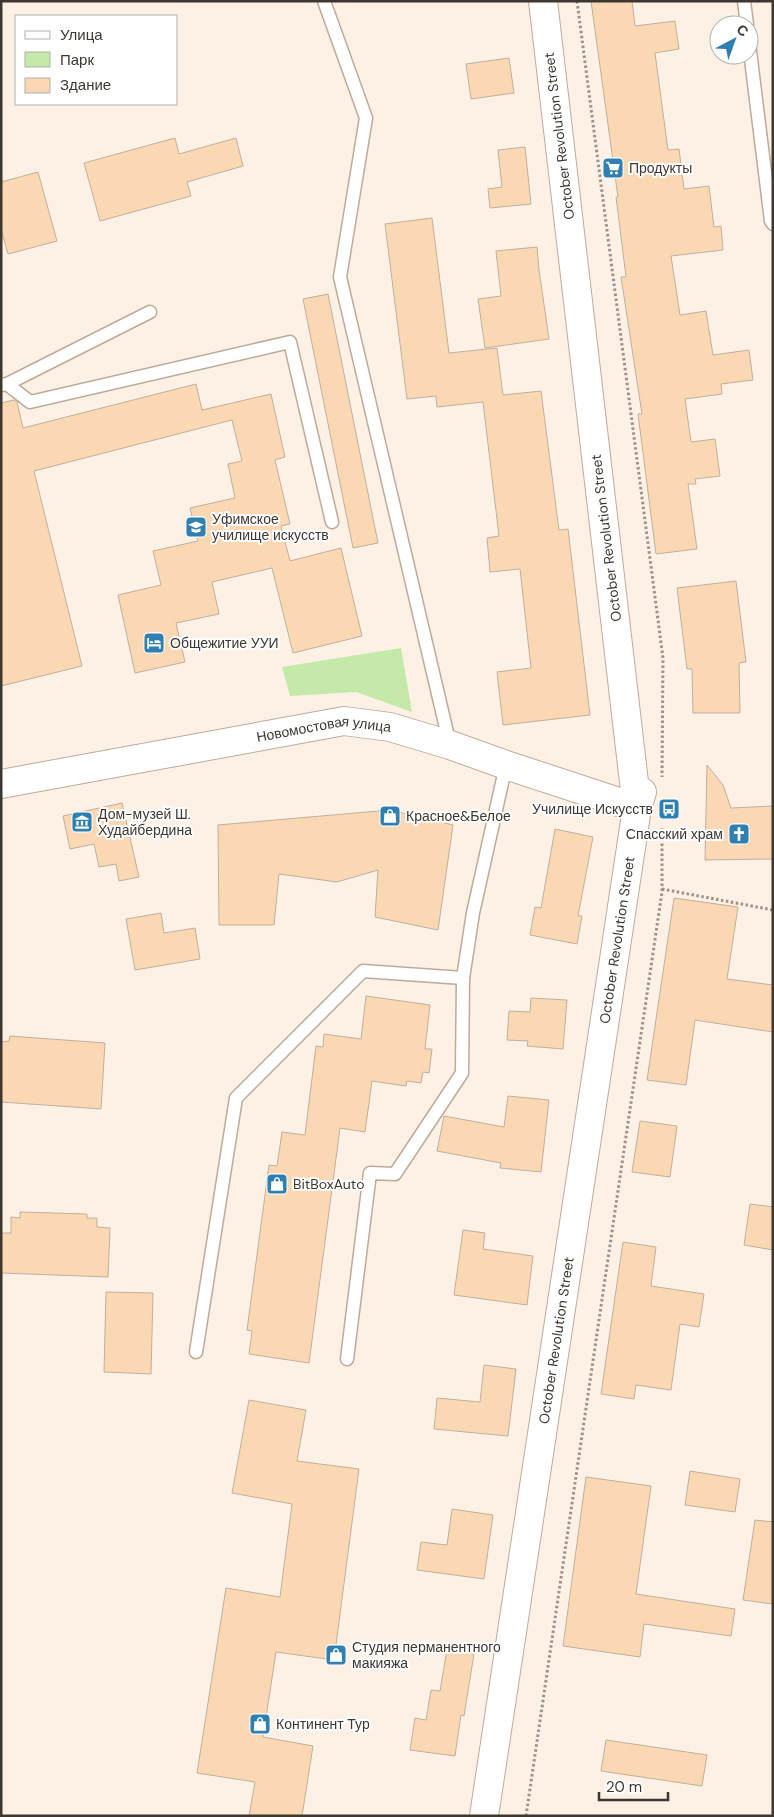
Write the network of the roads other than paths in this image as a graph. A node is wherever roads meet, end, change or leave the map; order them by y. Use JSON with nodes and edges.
{"nodes":[{"id":1,"x":324,"y":1,"type":"edge"},
{"id":2,"x":544,"y":1,"type":"edge"},
{"id":3,"x":558,"y":1,"type":"edge"},
{"id":4,"x":744,"y":1,"type":"edge"},
{"id":5,"x":746,"y":15,"type":"edge"},
{"id":6,"x":752,"y":65,"type":"edge"},
{"id":7,"x":773,"y":224,"type":"edge"},
{"id":8,"x":150,"y":312,"type":"dead end"},
{"id":9,"x":4,"y":385,"type":"edge"},
{"id":10,"x":332,"y":522,"type":"dead end"},
{"id":11,"x":450,"y":745,"type":"junction"},
{"id":12,"x":506,"y":765,"type":"junction"},
{"id":13,"x":1,"y":784,"type":"edge"},
{"id":14,"x":637,"y":808,"type":"junction"},
{"id":15,"x":463,"y":978,"type":"junction"},
{"id":16,"x":196,"y":1352,"type":"dead end"},
{"id":17,"x":347,"y":1360,"type":"dead end"},
{"id":18,"x":484,"y":1816,"type":"edge"}],
"edges":[{"from":1,"to":11,"type":"lane"},
{"from":2,"to":14,"type":"street","name":"October Revolution Street"},
{"from":3,"to":14,"type":"street"},
{"from":4,"to":5,"type":"lane"},
{"from":6,"to":7,"type":"lane"},
{"from":8,"to":9,"type":"lane"},
{"from":9,"to":10,"type":"lane"},
{"from":11,"to":12,"type":"street","name":"Новомостовая улица"},
{"from":11,"to":13,"type":"street","name":"Новомостовая улица"},
{"from":12,"to":14,"type":"street","name":"Новомостовая улица"},
{"from":12,"to":15,"type":"lane"},
{"from":14,"to":18,"type":"street","name":"October Revolution Street"},
{"from":15,"to":16,"type":"lane"},
{"from":15,"to":17,"type":"lane"}]}
